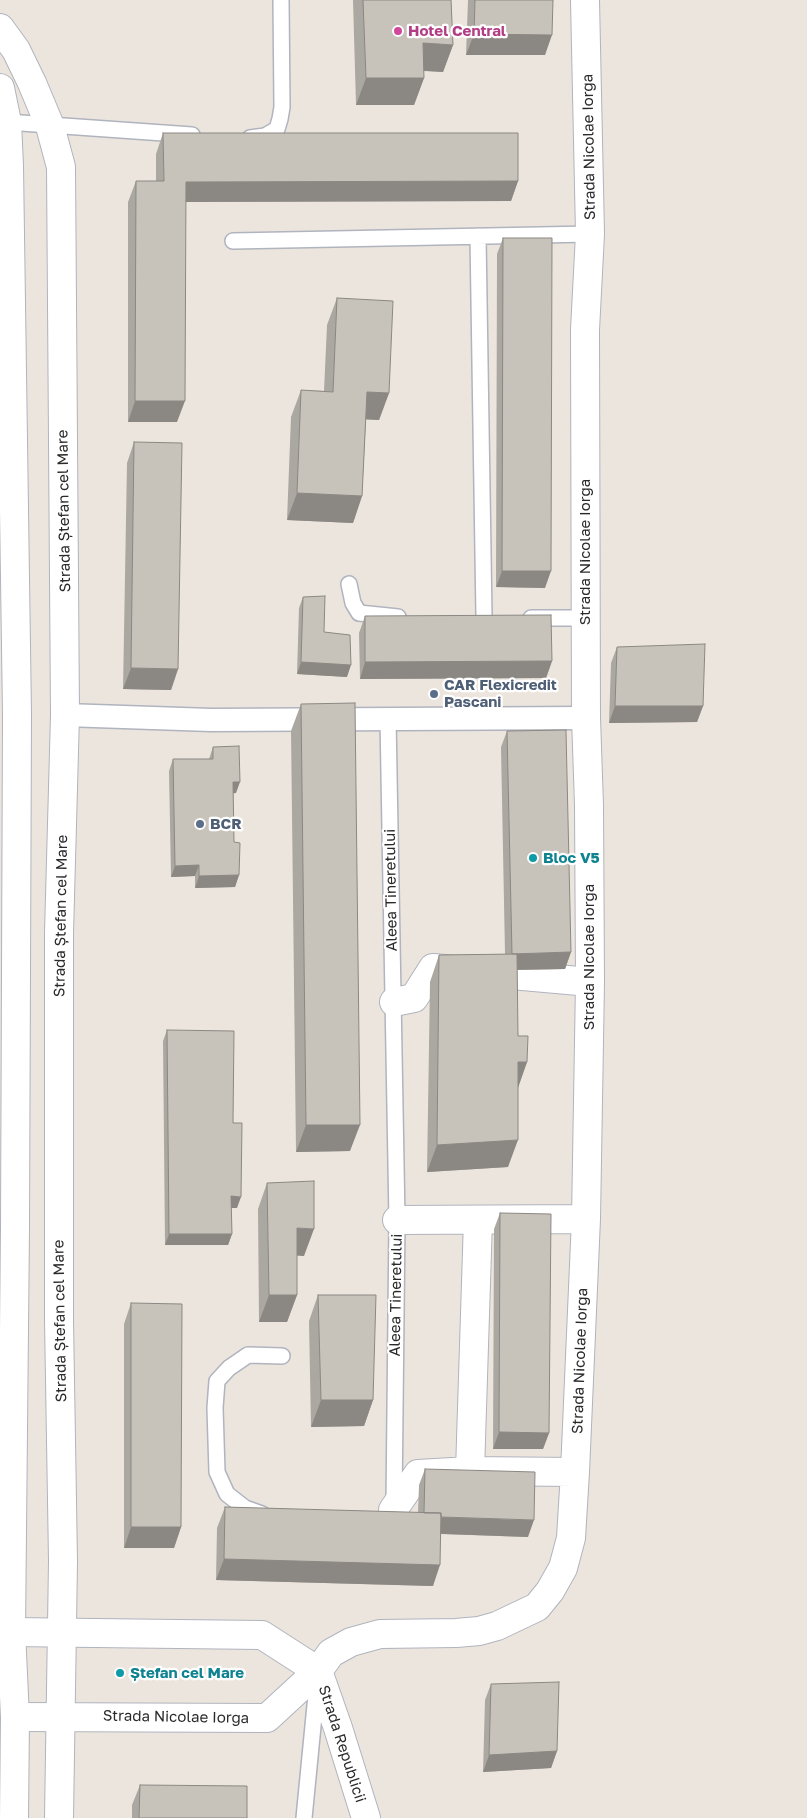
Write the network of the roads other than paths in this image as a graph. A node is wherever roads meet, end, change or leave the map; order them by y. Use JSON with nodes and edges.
{"nodes":[{"id":1,"x":280,"y":0,"type":"edge"},
{"id":2,"x":585,"y":0,"type":"edge"},
{"id":3,"x":0,"y":28,"type":"edge"},
{"id":4,"x":0,"y":88,"type":"edge"},
{"id":5,"x":7,"y":122,"type":"junction"},
{"id":6,"x":50,"y":126,"type":"junction"},
{"id":7,"x":206,"y":135,"type":"edge"},
{"id":8,"x":236,"y":137,"type":"edge"},
{"id":9,"x":590,"y":234,"type":"junction"},
{"id":10,"x":478,"y":236,"type":"junction"},
{"id":11,"x":233,"y":241,"type":"dead end"},
{"id":12,"x":349,"y":584,"type":"dead end"},
{"id":13,"x":410,"y":617,"type":"edge"},
{"id":14,"x":466,"y":617,"type":"edge"},
{"id":15,"x":484,"y":618,"type":"junction"},
{"id":16,"x":585,"y":618,"type":"junction"},
{"id":17,"x":66,"y":715,"type":"junction"},
{"id":18,"x":388,"y":718,"type":"junction"},
{"id":19,"x":586,"y":718,"type":"junction"},
{"id":20,"x":590,"y":982,"type":"junction"},
{"id":21,"x":394,"y":1002,"type":"junction"},
{"id":22,"x":586,"y":1219,"type":"junction"},
{"id":23,"x":396,"y":1220,"type":"junction"},
{"id":24,"x":478,"y":1220,"type":"junction"},
{"id":25,"x":282,"y":1356,"type":"dead end"},
{"id":26,"x":470,"y":1470,"type":"junction"},
{"id":27,"x":576,"y":1472,"type":"junction"},
{"id":28,"x":385,"y":1511,"type":"joint"},
{"id":29,"x":274,"y":1515,"type":"edge"},
{"id":30,"x":11,"y":1632,"type":"junction"},
{"id":31,"x":60,"y":1632,"type":"junction"},
{"id":32,"x":318,"y":1671,"type":"junction"},
{"id":33,"x":60,"y":1716,"type":"junction"},
{"id":34,"x":14,"y":1717,"type":"junction"},
{"id":35,"x":14,"y":1818,"type":"edge"},
{"id":36,"x":59,"y":1818,"type":"edge"},
{"id":37,"x":304,"y":1818,"type":"edge"},
{"id":38,"x":366,"y":1818,"type":"edge"}],
"edges":[{"from":1,"to":8,"type":"lane"},
{"from":2,"to":9,"type":"street","name":"Strada Nicolae Iorga"},
{"from":3,"to":6,"type":"street","name":"Strada Ștefan cel Mare"},
{"from":4,"to":5,"type":"street"},
{"from":5,"to":6,"type":"lane"},
{"from":5,"to":30,"type":"street"},
{"from":6,"to":7,"type":"lane"},
{"from":6,"to":17,"type":"street","name":"Strada Ștefan cel Mare"},
{"from":9,"to":10,"type":"lane"},
{"from":9,"to":16,"type":"street","name":"Strada Nicolae Iorga"},
{"from":10,"to":11,"type":"lane"},
{"from":10,"to":15,"type":"lane"},
{"from":12,"to":13,"type":"lane"},
{"from":14,"to":15,"type":"lane"},
{"from":15,"to":16,"type":"lane"},
{"from":16,"to":19,"type":"street","name":"Strada Nicolae Iorga"},
{"from":17,"to":18,"type":"street"},
{"from":17,"to":31,"type":"street","name":"Strada Ștefan cel Mare"},
{"from":18,"to":19,"type":"street"},
{"from":18,"to":21,"type":"lane","name":"Aleea Tineretului"},
{"from":19,"to":20,"type":"street","name":"Strada Nicolae Iorga"},
{"from":20,"to":21,"type":"street"},
{"from":20,"to":22,"type":"street","name":"Strada Nicolae Iorga"},
{"from":21,"to":23,"type":"lane","name":"Aleea Tineretului"},
{"from":22,"to":24,"type":"street"},
{"from":22,"to":27,"type":"street","name":"Strada Nicolae Iorga"},
{"from":23,"to":24,"type":"street"},
{"from":23,"to":28,"type":"lane","name":"Aleea Tineretului"},
{"from":24,"to":26,"type":"street"},
{"from":25,"to":29,"type":"lane"},
{"from":26,"to":27,"type":"street"},
{"from":26,"to":28,"type":"street"},
{"from":27,"to":32,"type":"street","name":"Strada Nicolae Iorga"},
{"from":30,"to":31,"type":"street"},
{"from":30,"to":34,"type":"street"},
{"from":31,"to":32,"type":"street"},
{"from":31,"to":33,"type":"street","name":"Strada Ștefan cel Mare"},
{"from":32,"to":33,"type":"street","name":"Strada Nicolae Iorga"},
{"from":32,"to":37,"type":"lane"},
{"from":32,"to":38,"type":"street","name":"Strada Republicii"},
{"from":33,"to":34,"type":"street","name":"Strada Nicolae Iorga"},
{"from":33,"to":36,"type":"street","name":"Strada Ștefan cel Mare"},
{"from":34,"to":35,"type":"street"}]}
